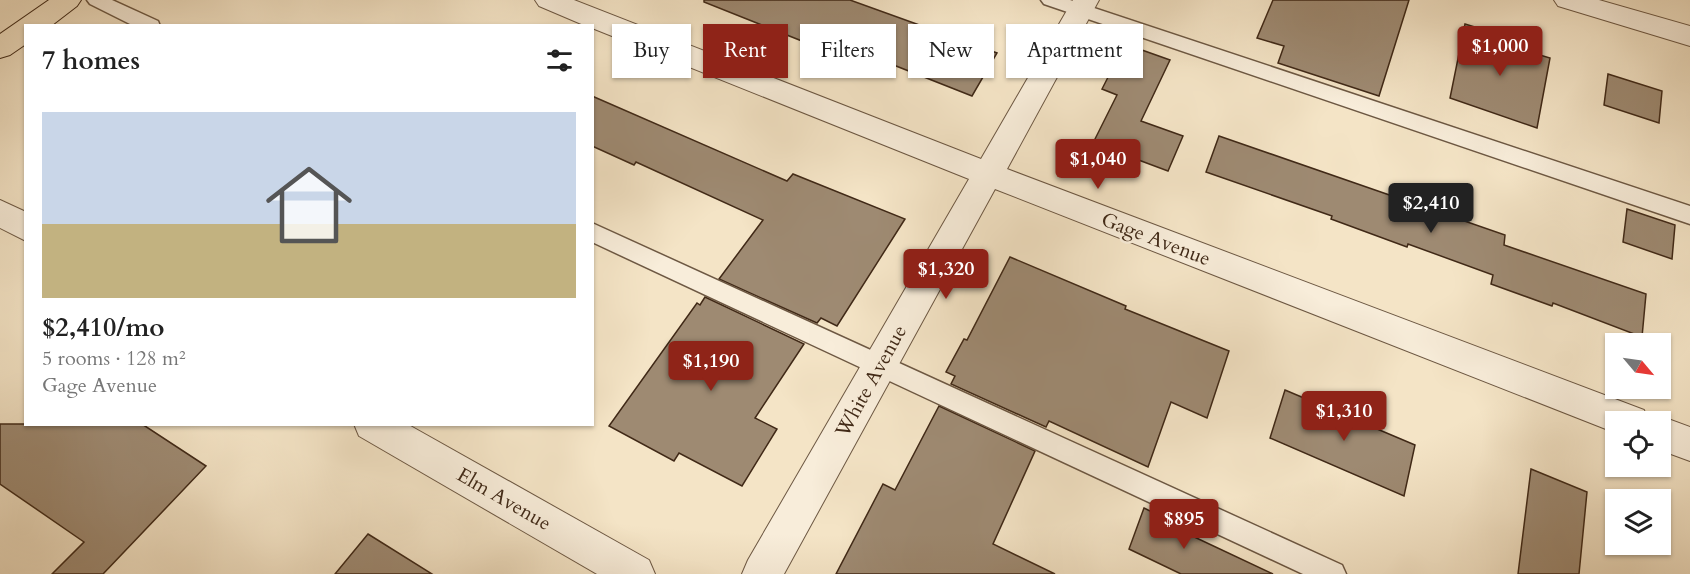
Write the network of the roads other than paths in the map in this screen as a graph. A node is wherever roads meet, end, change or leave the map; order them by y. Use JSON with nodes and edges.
{"nodes":[{"id":1,"x":68,"y":0,"type":"edge"},
{"id":2,"x":96,"y":0,"type":"edge"},
{"id":3,"x":548,"y":0,"type":"edge"},
{"id":4,"x":1050,"y":0,"type":"edge"},
{"id":5,"x":1581,"y":2,"type":"edge"},
{"id":6,"x":1083,"y":5,"type":"edge"},
{"id":7,"x":35,"y":24,"type":"edge"},
{"id":8,"x":147,"y":24,"type":"edge"},
{"id":9,"x":24,"y":31,"type":"edge"},
{"id":10,"x":1690,"y":36,"type":"edge"},
{"id":11,"x":0,"y":48,"type":"edge"},
{"id":12,"x":988,"y":174,"type":"junction"},
{"id":13,"x":0,"y":213,"type":"edge"},
{"id":14,"x":1690,"y":215,"type":"edge"},
{"id":15,"x":24,"y":227,"type":"edge"},
{"id":16,"x":594,"y":233,"type":"edge"},
{"id":17,"x":879,"y":366,"type":"junction"},
{"id":18,"x":1605,"y":412,"type":"edge"},
{"id":19,"x":376,"y":426,"type":"edge"},
{"id":20,"x":1671,"y":437,"type":"edge"},
{"id":21,"x":1690,"y":444,"type":"edge"},
{"id":22,"x":635,"y":574,"type":"edge"},
{"id":23,"x":762,"y":574,"type":"edge"},
{"id":24,"x":1333,"y":574,"type":"edge"}],
"edges":[{"from":1,"to":7,"type":"main road"},
{"from":2,"to":8,"type":"lane"},
{"from":3,"to":12,"type":"street","name":"Gage Avenue"},
{"from":4,"to":6,"type":"lane"},
{"from":5,"to":10,"type":"street"},
{"from":6,"to":12,"type":"street","name":"White Avenue"},
{"from":6,"to":14,"type":"lane"},
{"from":9,"to":11,"type":"main road"},
{"from":12,"to":17,"type":"street","name":"White Avenue"},
{"from":12,"to":18,"type":"street","name":"Gage Avenue"},
{"from":13,"to":15,"type":"street"},
{"from":16,"to":17,"type":"lane"},
{"from":17,"to":23,"type":"street","name":"White Avenue"},
{"from":17,"to":24,"type":"lane"},
{"from":19,"to":22,"type":"street","name":"Elm Avenue"},
{"from":20,"to":21,"type":"street"}]}
